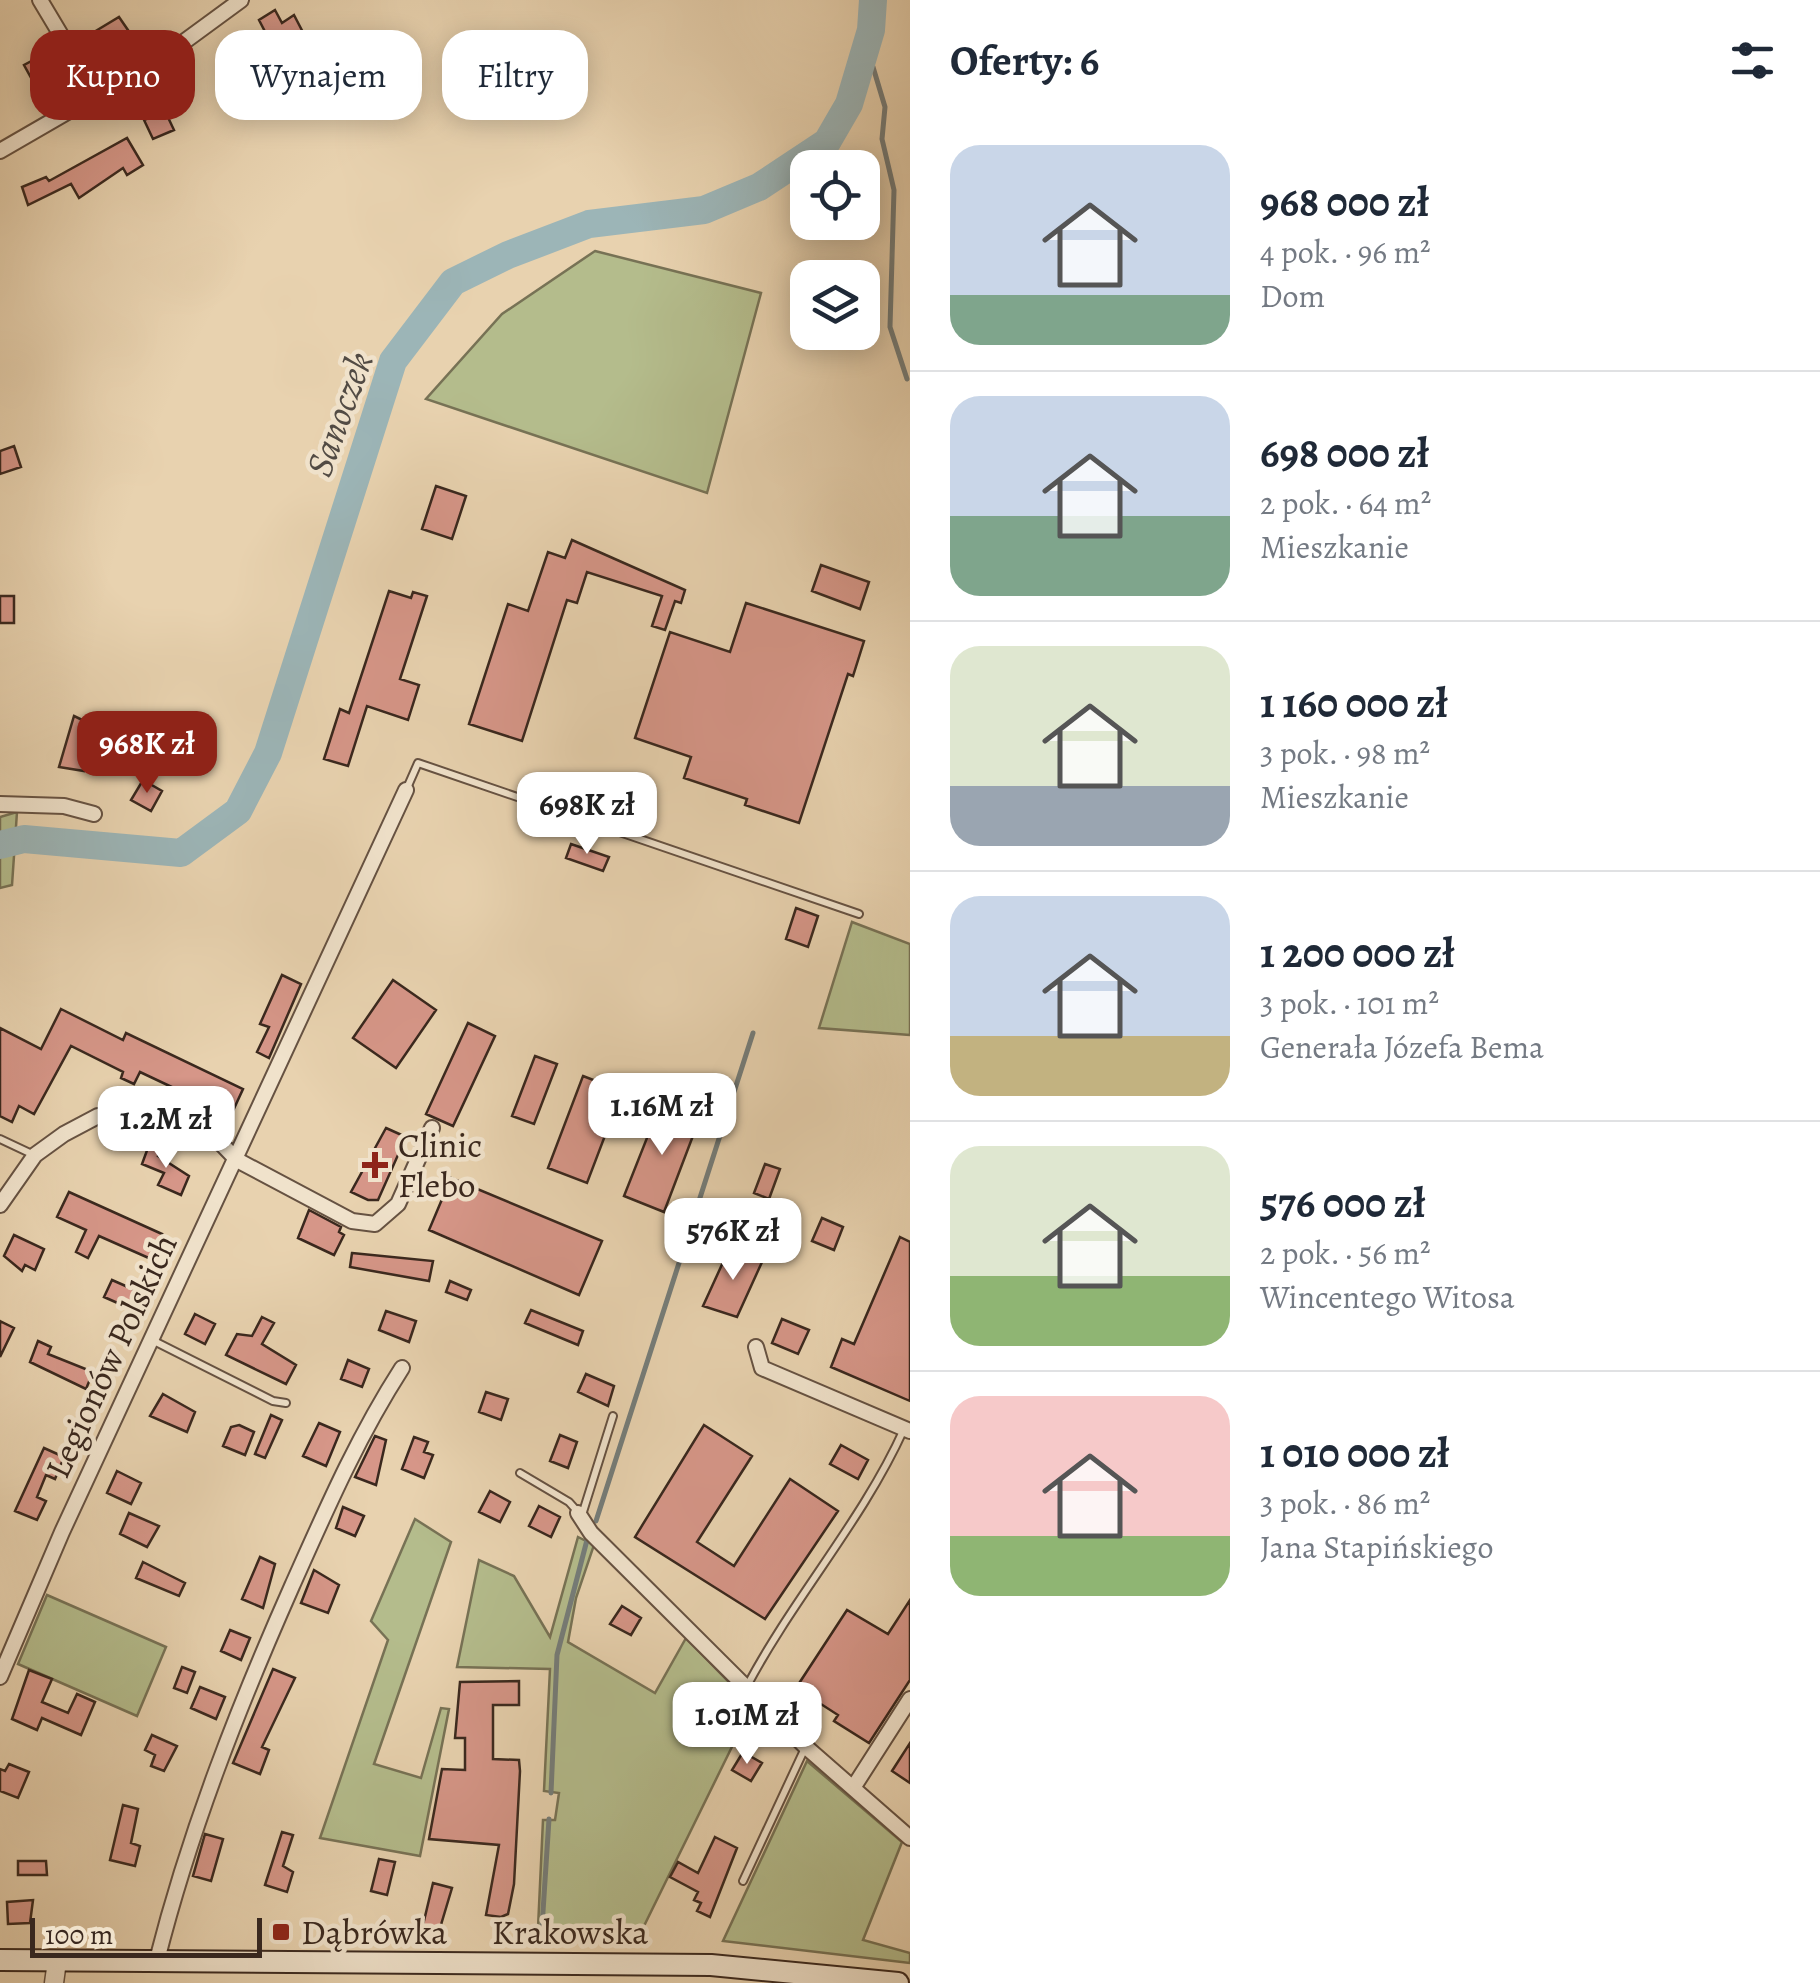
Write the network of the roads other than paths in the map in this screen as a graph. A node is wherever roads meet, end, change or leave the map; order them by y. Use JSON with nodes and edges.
{"nodes":[{"id":1,"x":40,"y":0,"type":"edge"},
{"id":2,"x":241,"y":0,"type":"edge"},
{"id":3,"x":58,"y":30,"type":"edge"},
{"id":4,"x":195,"y":34,"type":"edge"},
{"id":5,"x":57,"y":120,"type":"edge"},
{"id":6,"x":0,"y":152,"type":"edge"},
{"id":7,"x":406,"y":790,"type":"joint"},
{"id":8,"x":0,"y":804,"type":"edge"},
{"id":9,"x":94,"y":814,"type":"dead end"},
{"id":10,"x":859,"y":914,"type":"dead end"},
{"id":11,"x":432,"y":1128,"type":"dead end"},
{"id":12,"x":0,"y":1139,"type":"edge"},
{"id":13,"x":35,"y":1155,"type":"junction"},
{"id":14,"x":237,"y":1160,"type":"junction"},
{"id":15,"x":0,"y":1205,"type":"edge"},
{"id":16,"x":151,"y":1340,"type":"junction"},
{"id":17,"x":756,"y":1348,"type":"dead end"},
{"id":18,"x":402,"y":1368,"type":"dead end"},
{"id":19,"x":286,"y":1403,"type":"dead end"},
{"id":20,"x":613,"y":1416,"type":"dead end"},
{"id":21,"x":907,"y":1430,"type":"edge"},
{"id":22,"x":520,"y":1473,"type":"dead end"},
{"id":23,"x":580,"y":1516,"type":"junction"},
{"id":24,"x":0,"y":1677,"type":"edge"},
{"id":25,"x":746,"y":1687,"type":"junction"},
{"id":26,"x":910,"y":1699,"type":"edge"},
{"id":27,"x":806,"y":1747,"type":"junction"},
{"id":28,"x":853,"y":1788,"type":"junction"},
{"id":29,"x":910,"y":1838,"type":"edge"},
{"id":30,"x":743,"y":1880,"type":"dead end"},
{"id":31,"x":0,"y":1960,"type":"edge"},
{"id":32,"x":158,"y":1960,"type":"junction"},
{"id":33,"x":56,"y":1961,"type":"junction"},
{"id":34,"x":54,"y":1983,"type":"edge"},
{"id":35,"x":898,"y":1983,"type":"edge"}],
"edges":[{"from":1,"to":3,"type":"street"},
{"from":2,"to":4,"type":"street"},
{"from":5,"to":6,"type":"street"},
{"from":7,"to":10,"type":"lane"},
{"from":7,"to":14,"type":"street","name":"Legionów Polskich"},
{"from":8,"to":9,"type":"street"},
{"from":11,"to":14,"type":"street"},
{"from":12,"to":13,"type":"lane"},
{"from":13,"to":14,"type":"street"},
{"from":13,"to":15,"type":"street"},
{"from":14,"to":16,"type":"street","name":"Legionów Polskich"},
{"from":16,"to":19,"type":"lane"},
{"from":16,"to":24,"type":"street","name":"Legionów Polskich"},
{"from":17,"to":21,"type":"street"},
{"from":18,"to":32,"type":"street"},
{"from":20,"to":23,"type":"lane"},
{"from":21,"to":25,"type":"lane"},
{"from":22,"to":23,"type":"lane"},
{"from":23,"to":25,"type":"street"},
{"from":25,"to":27,"type":"street"},
{"from":26,"to":28,"type":"street"},
{"from":27,"to":28,"type":"street"},
{"from":27,"to":30,"type":"lane"},
{"from":28,"to":29,"type":"street"},
{"from":31,"to":33,"type":"main road","name":"Krakowska"},
{"from":32,"to":33,"type":"main road","name":"Krakowska"},
{"from":32,"to":35,"type":"main road","name":"Krakowska"},
{"from":33,"to":34,"type":"street"}]}
